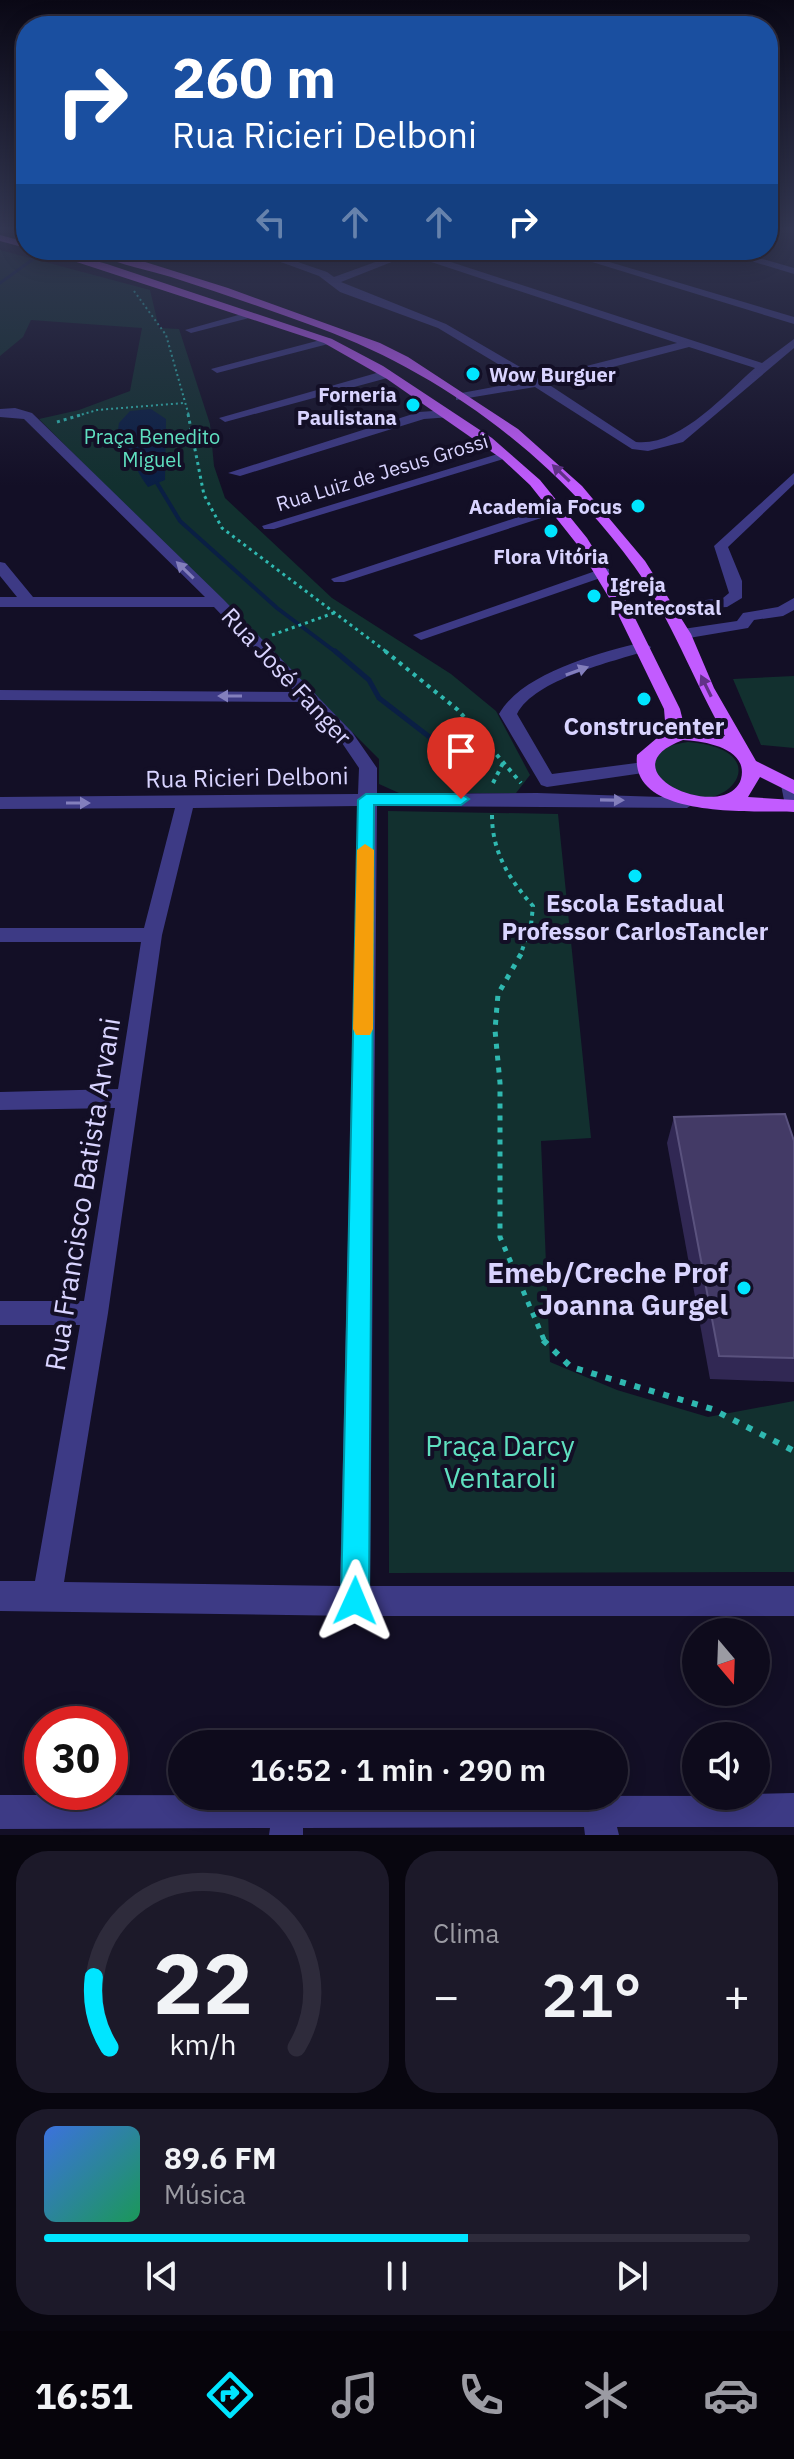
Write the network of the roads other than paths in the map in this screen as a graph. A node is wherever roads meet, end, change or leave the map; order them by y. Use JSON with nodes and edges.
{"nodes":[{"id":1,"x":249,"y":315,"type":"joint"},
{"id":2,"x":293,"y":315,"type":"edge"},
{"id":3,"x":411,"y":315,"type":"edge"},
{"id":4,"x":606,"y":315,"type":"edge"},
{"id":5,"x":773,"y":315,"type":"edge"},
{"id":6,"x":794,"y":321,"type":"edge"},
{"id":7,"x":191,"y":330,"type":"dead end"},
{"id":8,"x":328,"y":341,"type":"junction"},
{"id":9,"x":794,"y":342,"type":"edge"},
{"id":10,"x":690,"y":343,"type":"junction"},
{"id":11,"x":763,"y":367,"type":"junction"},
{"id":12,"x":217,"y":369,"type":"dead end"},
{"id":13,"x":387,"y":374,"type":"junction"},
{"id":14,"x":546,"y":383,"type":"junction"},
{"id":15,"x":460,"y":397,"type":"junction"},
{"id":16,"x":433,"y":404,"type":"junction"},
{"id":17,"x":479,"y":409,"type":"junction"},
{"id":18,"x":8,"y":412,"type":"edge"},
{"id":19,"x":447,"y":414,"type":"junction"},
{"id":20,"x":423,"y":415,"type":"junction"},
{"id":21,"x":225,"y":418,"type":"dead end"},
{"id":22,"x":506,"y":456,"type":"junction"},
{"id":23,"x":235,"y":473,"type":"dead end"},
{"id":24,"x":794,"y":477,"type":"edge"},
{"id":25,"x":558,"y":508,"type":"junction"},
{"id":26,"x":269,"y":526,"type":"dead end"},
{"id":27,"x":0,"y":566,"type":"edge"},
{"id":28,"x":604,"y":572,"type":"junction"},
{"id":29,"x":339,"y":579,"type":"dead end"},
{"id":30,"x":0,"y":602,"type":"edge"},
{"id":31,"x":29,"y":602,"type":"junction"},
{"id":32,"x":218,"y":602,"type":"junction"},
{"id":33,"x":794,"y":603,"type":"edge"},
{"id":34,"x":668,"y":608,"type":"junction"},
{"id":35,"x":683,"y":634,"type":"junction"},
{"id":36,"x":421,"y":635,"type":"dead end"},
{"id":37,"x":643,"y":647,"type":"junction"},
{"id":38,"x":0,"y":695,"type":"edge"},
{"id":39,"x":308,"y":697,"type":"junction"},
{"id":40,"x":665,"y":739,"type":"junction"},
{"id":41,"x":748,"y":759,"type":"junction"},
{"id":42,"x":644,"y":768,"type":"junction"},
{"id":43,"x":547,"y":781,"type":"junction"},
{"id":44,"x":792,"y":786,"type":"edge"},
{"id":45,"x":537,"y":799,"type":"junction"},
{"id":46,"x":366,"y":800,"type":"junction"},
{"id":47,"x":687,"y":802,"type":"junction"},
{"id":48,"x":723,"y":802,"type":"junction"},
{"id":49,"x":0,"y":803,"type":"edge"},
{"id":50,"x":185,"y":803,"type":"junction"},
{"id":51,"x":794,"y":806,"type":"edge"},
{"id":52,"x":0,"y":935,"type":"edge"},
{"id":53,"x":152,"y":935,"type":"junction"},
{"id":54,"x":129,"y":1098,"type":"junction"},
{"id":55,"x":0,"y":1101,"type":"edge"},
{"id":56,"x":0,"y":1313,"type":"edge"},
{"id":57,"x":95,"y":1313,"type":"junction"},
{"id":58,"x":0,"y":1596,"type":"edge"},
{"id":59,"x":47,"y":1596,"type":"junction"},
{"id":60,"x":355,"y":1601,"type":"junction"},
{"id":61,"x":794,"y":1601,"type":"edge"},
{"id":62,"x":794,"y":1810,"type":"edge"},
{"id":63,"x":0,"y":1812,"type":"edge"},
{"id":64,"x":286,"y":1823,"type":"edge"},
{"id":65,"x":600,"y":1823,"type":"edge"}],
"edges":[{"from":1,"to":7,"type":"street"},
{"from":1,"to":8,"type":"main road"},
{"from":2,"to":15,"type":"main road"},
{"from":3,"to":14,"type":"street"},
{"from":4,"to":10,"type":"street"},
{"from":5,"to":6,"type":"street"},
{"from":8,"to":12,"type":"street"},
{"from":8,"to":13,"type":"main road"},
{"from":9,"to":11,"type":"street"},
{"from":10,"to":11,"type":"street"},
{"from":10,"to":14,"type":"street"},
{"from":11,"to":14,"type":"street"},
{"from":13,"to":16,"type":"main road"},
{"from":13,"to":21,"type":"street"},
{"from":14,"to":15,"type":"street"},
{"from":14,"to":17,"type":"street"},
{"from":15,"to":16,"type":"main road"},
{"from":15,"to":17,"type":"main road"},
{"from":16,"to":19,"type":"main road"},
{"from":16,"to":20,"type":"street"},
{"from":17,"to":19,"type":"main road"},
{"from":34,"to":17,"type":"main road","one_way":true},
{"from":32,"to":18,"type":"street","name":"Rua José Fanger","one_way":true},
{"from":19,"to":20,"type":"street"},
{"from":19,"to":22,"type":"main road"},
{"from":20,"to":23,"type":"street"},
{"from":22,"to":25,"type":"main road"},
{"from":22,"to":26,"type":"street","name":"Rua Luiz de Jesus Grossi"},
{"from":24,"to":34,"type":"street"},
{"from":25,"to":28,"type":"main road"},
{"from":25,"to":29,"type":"street"},
{"from":27,"to":31,"type":"street"},
{"from":28,"to":36,"type":"street"},
{"from":28,"to":37,"type":"main road"},
{"from":30,"to":31,"type":"street"},
{"from":31,"to":32,"type":"street"},
{"from":32,"to":39,"type":"street","name":"Rua José Fanger"},
{"from":33,"to":35,"type":"street"},
{"from":34,"to":35,"type":"main road"},
{"from":41,"to":35,"type":"main road","one_way":true},
{"from":37,"to":40,"type":"main road"},
{"from":43,"to":37,"type":"street","one_way":true},
{"from":39,"to":38,"type":"street","one_way":true},
{"from":39,"to":46,"type":"street","name":"Rua José Fanger"},
{"from":40,"to":41,"type":"main road"},
{"from":40,"to":42,"type":"main road"},
{"from":41,"to":44,"type":"main road"},
{"from":41,"to":48,"type":"main road"},
{"from":42,"to":43,"type":"street"},
{"from":42,"to":47,"type":"main road"},
{"from":43,"to":45,"type":"street"},
{"from":44,"to":51,"type":"street"},
{"from":45,"to":46,"type":"street","name":"Rua Ricieri Delboni"},
{"from":45,"to":47,"type":"street","name":"Rua Ricieri Delboni","one_way":true},
{"from":46,"to":50,"type":"street","name":"Rua Ricieri Delboni"},
{"from":46,"to":60,"type":"street","name":"Rua José Fanger"},
{"from":47,"to":48,"type":"main road"},
{"from":48,"to":51,"type":"main road"},
{"from":49,"to":50,"type":"street","name":"Rua Ricieri Delboni","one_way":true},
{"from":50,"to":53,"type":"street","name":"Rua Francisco Batista Arvani"},
{"from":52,"to":53,"type":"street"},
{"from":53,"to":54,"type":"street","name":"Rua Francisco Batista Arvani"},
{"from":54,"to":55,"type":"street"},
{"from":54,"to":57,"type":"street","name":"Rua Francisco Batista Arvani"},
{"from":56,"to":57,"type":"street"},
{"from":57,"to":59,"type":"street","name":"Rua Francisco Batista Arvani"},
{"from":58,"to":59,"type":"street"},
{"from":59,"to":60,"type":"street"},
{"from":60,"to":61,"type":"street"},
{"from":62,"to":65,"type":"street"},
{"from":63,"to":64,"type":"street"},
{"from":64,"to":65,"type":"street"}]}
